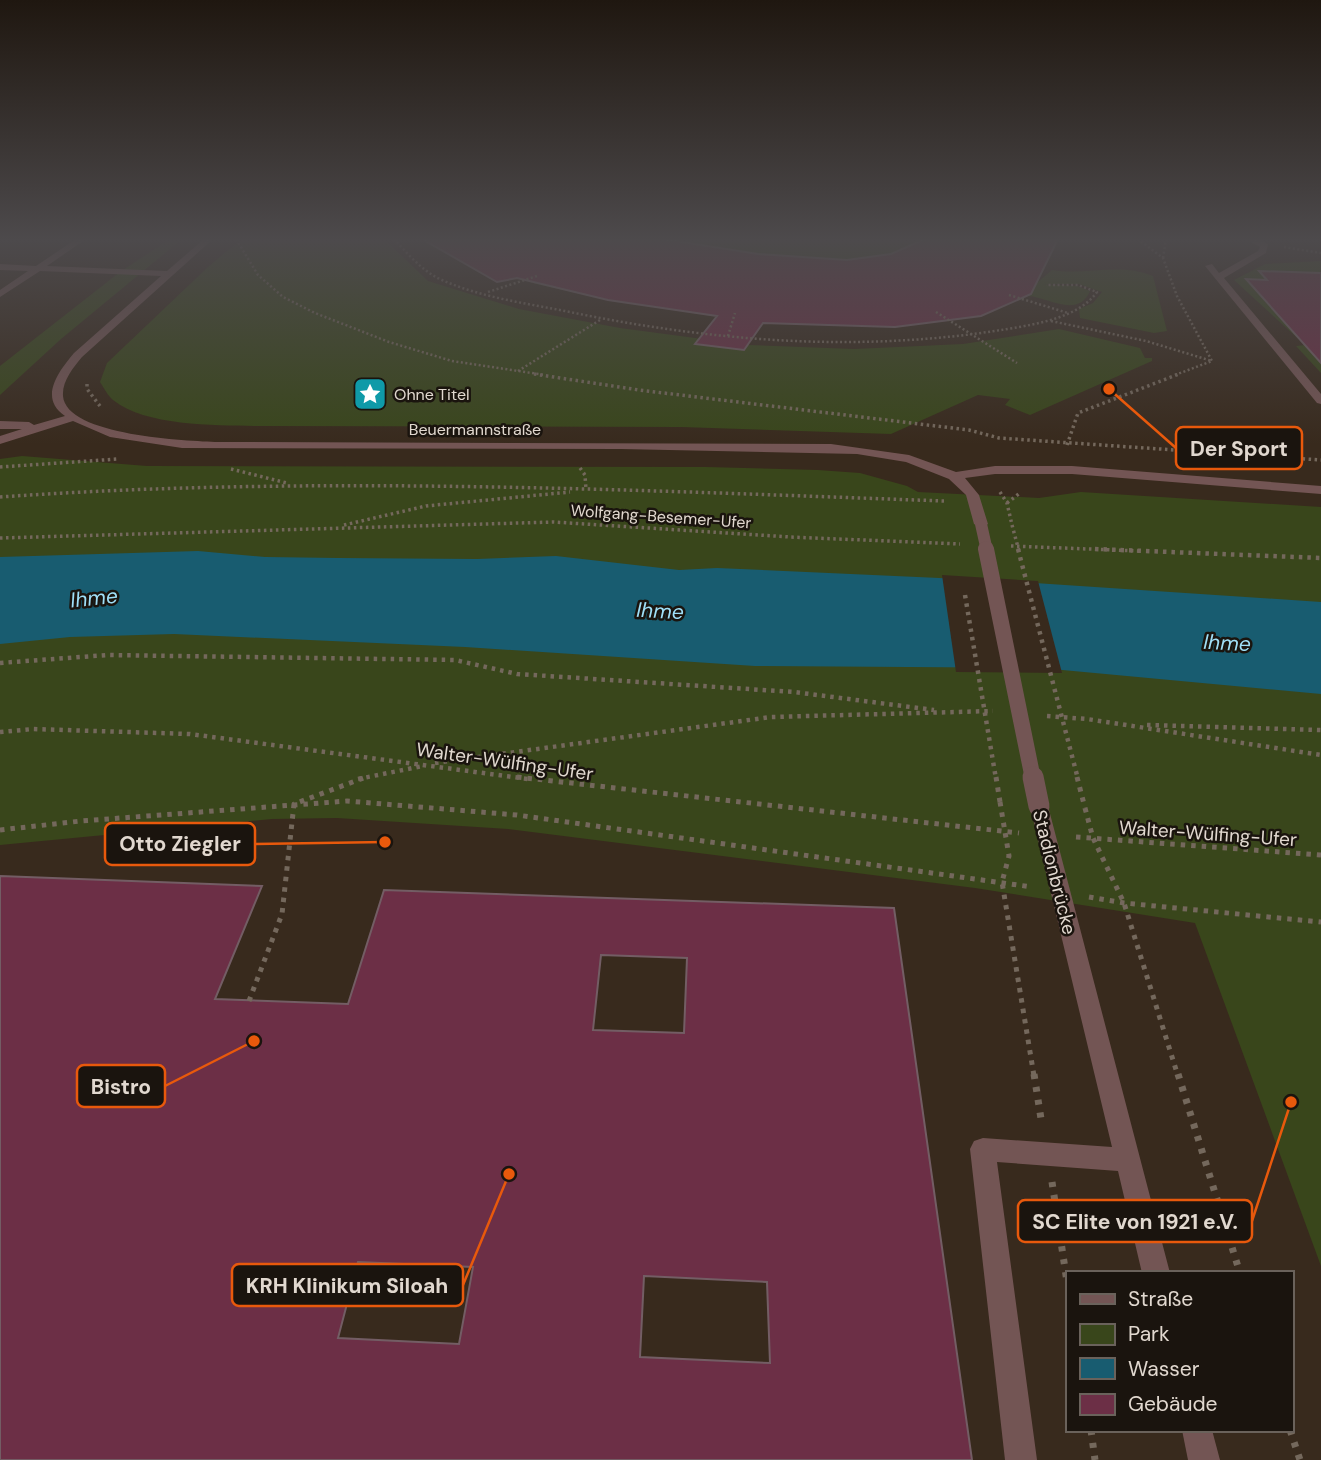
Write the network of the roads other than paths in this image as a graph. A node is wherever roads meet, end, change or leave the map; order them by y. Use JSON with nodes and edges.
{"nodes":[{"id":1,"x":131,"y":307,"type":"edge"},
{"id":2,"x":1244,"y":307,"type":"edge"},
{"id":3,"x":1321,"y":401,"type":"edge"},
{"id":4,"x":73,"y":417,"type":"junction"},
{"id":5,"x":0,"y":425,"type":"edge"},
{"id":6,"x":46,"y":426,"type":"junction"},
{"id":7,"x":0,"y":440,"type":"edge"},
{"id":8,"x":954,"y":476,"type":"junction"},
{"id":9,"x":1321,"y":490,"type":"edge"},
{"id":10,"x":1129,"y":1160,"type":"junction"},
{"id":11,"x":1156,"y":1271,"type":"edge"},
{"id":12,"x":1197,"y":1432,"type":"edge"},
{"id":13,"x":1021,"y":1460,"type":"edge"},
{"id":14,"x":1204,"y":1460,"type":"edge"}],
"edges":[{"from":1,"to":4,"type":"street"},
{"from":2,"to":3,"type":"street"},
{"from":4,"to":6,"type":"street"},
{"from":4,"to":8,"type":"street","name":"Beuermannstraße"},
{"from":5,"to":6,"type":"street"},
{"from":6,"to":7,"type":"street"},
{"from":8,"to":9,"type":"street"},
{"from":8,"to":10,"type":"street","name":"Stadionbrücke","bridge":true},
{"from":10,"to":11,"type":"street","name":"Stadionbrücke"},
{"from":10,"to":13,"type":"street"},
{"from":12,"to":14,"type":"street"}]}
